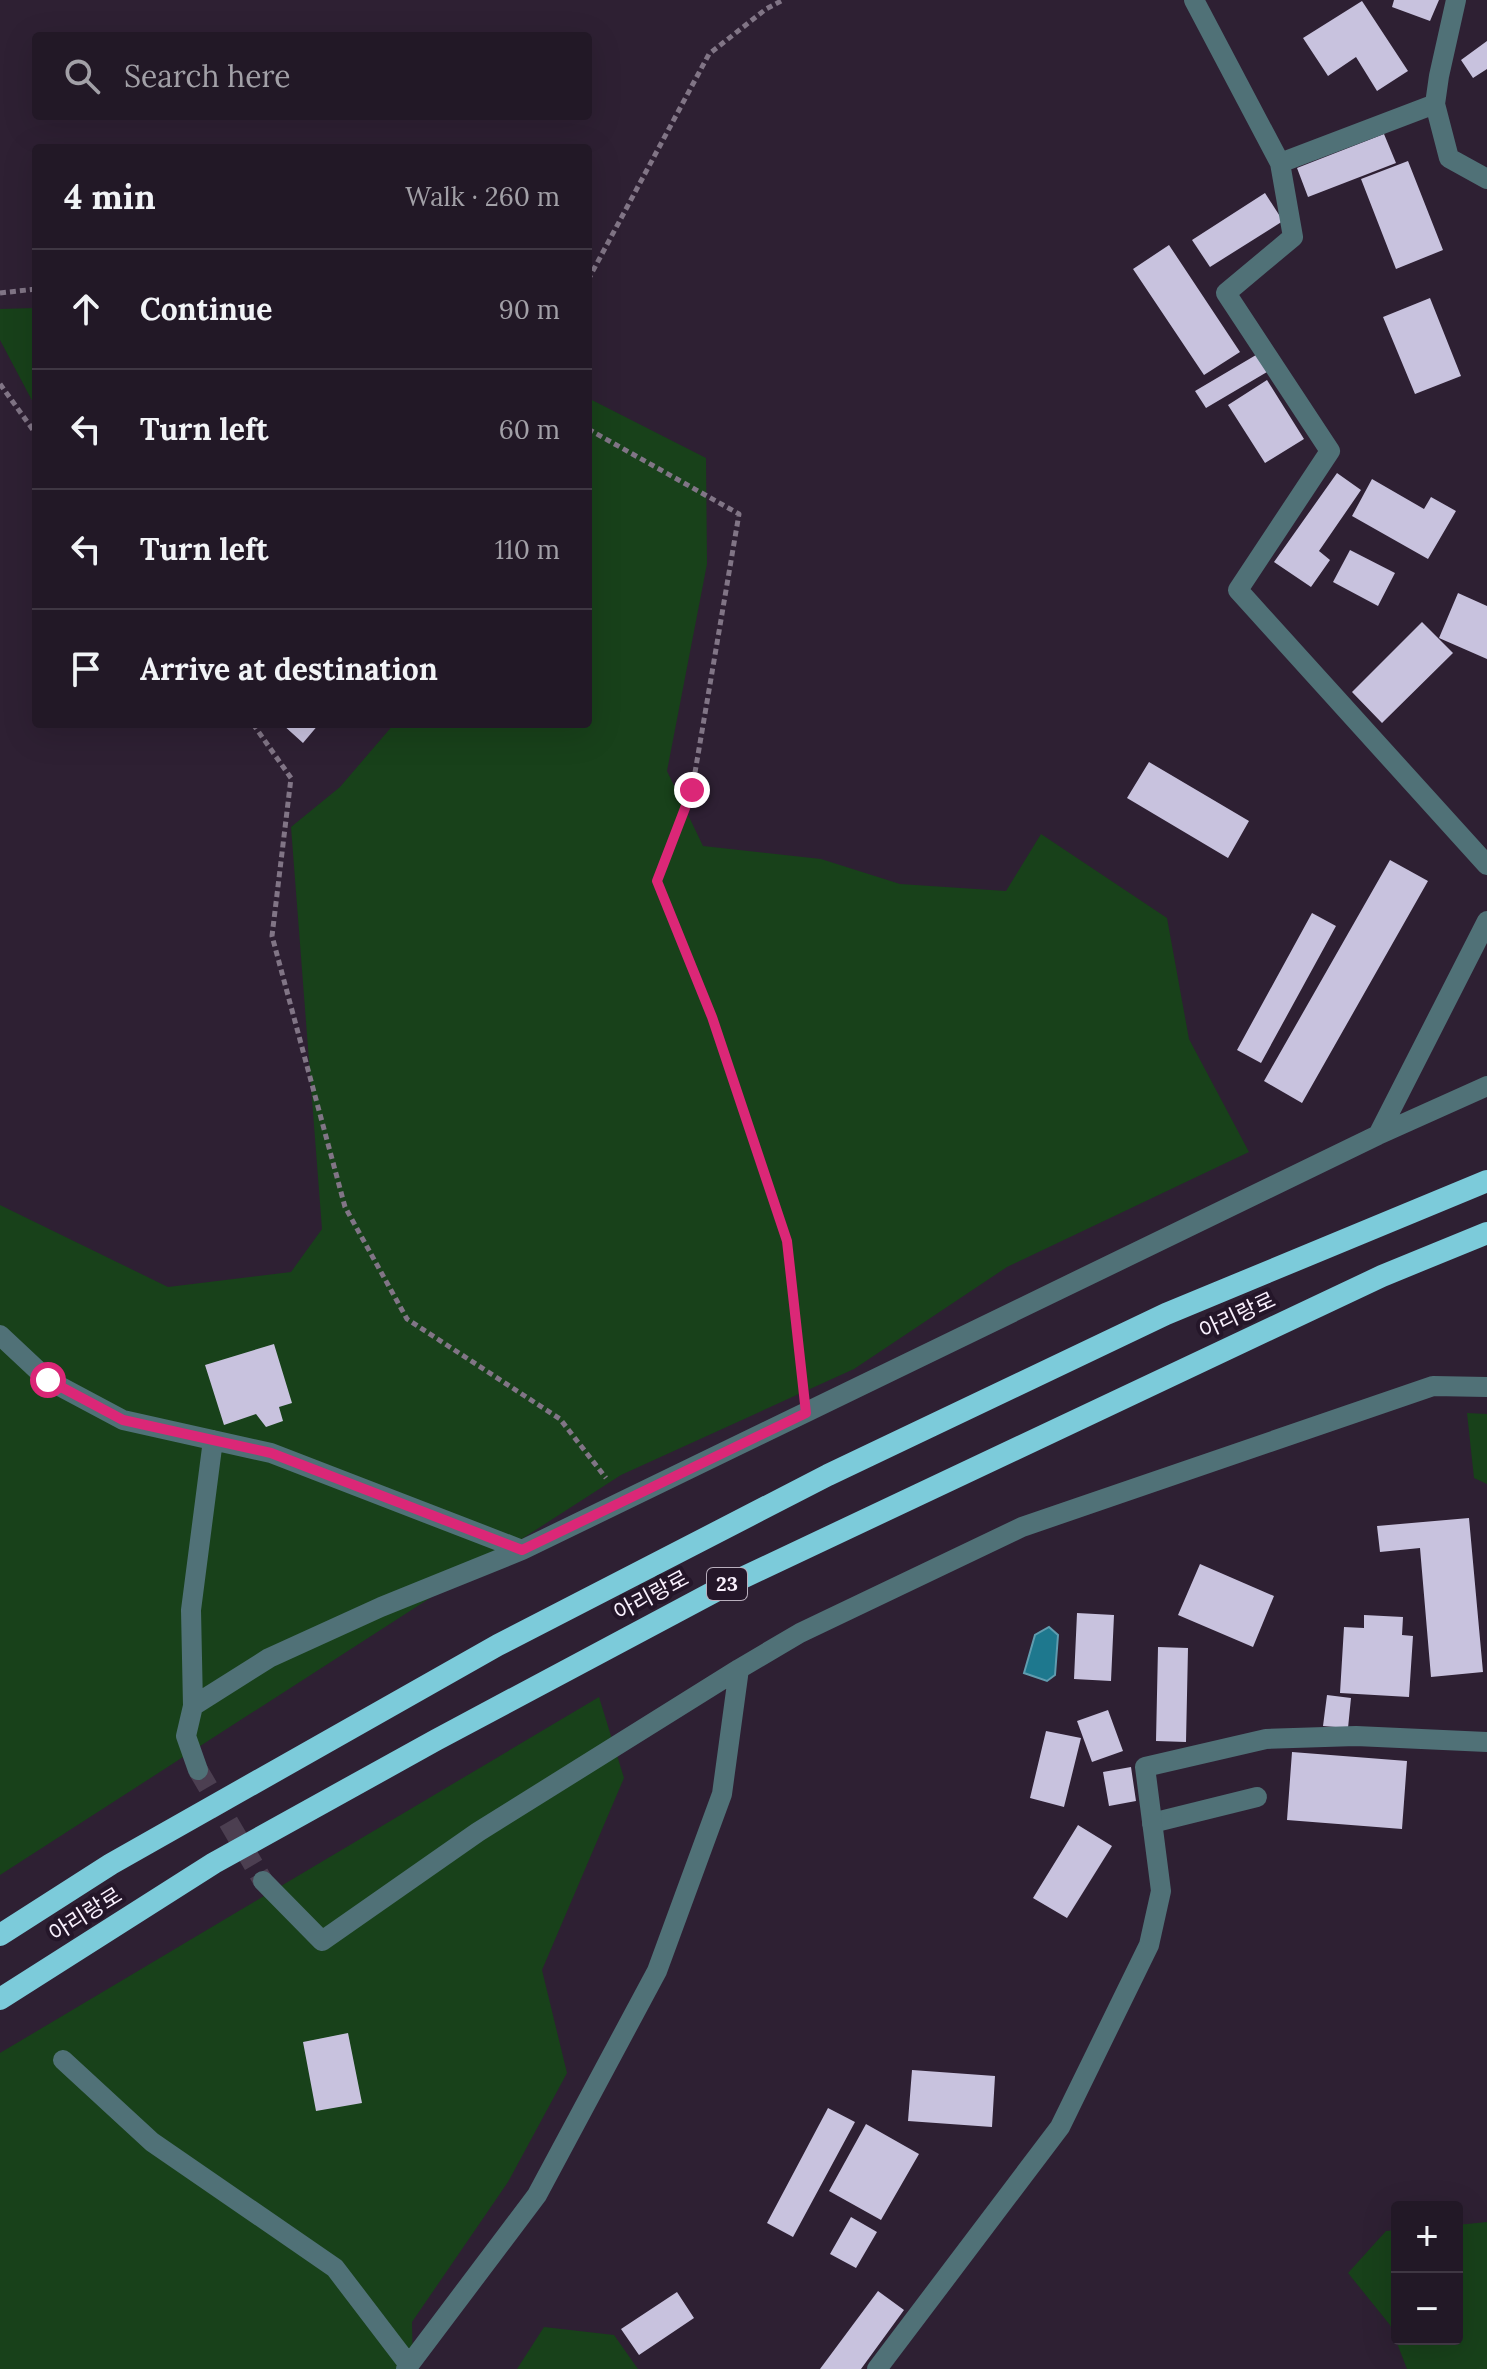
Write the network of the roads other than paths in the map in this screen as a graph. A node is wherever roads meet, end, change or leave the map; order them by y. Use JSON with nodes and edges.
{"nodes":[{"id":1,"x":1194,"y":0,"type":"edge"},
{"id":2,"x":1456,"y":0,"type":"edge"},
{"id":3,"x":1435,"y":104,"type":"junction"},
{"id":4,"x":1280,"y":163,"type":"junction"},
{"id":5,"x":1487,"y":179,"type":"edge"},
{"id":6,"x":1487,"y":865,"type":"edge"},
{"id":7,"x":1487,"y":921,"type":"edge"},
{"id":8,"x":1487,"y":1086,"type":"edge"},
{"id":9,"x":1378,"y":1135,"type":"junction"},
{"id":10,"x":1487,"y":1181,"type":"edge"},
{"id":11,"x":1487,"y":1233,"type":"edge"},
{"id":12,"x":0,"y":1335,"type":"edge"},
{"id":13,"x":1487,"y":1387,"type":"edge"},
{"id":14,"x":213,"y":1440,"type":"junction"},
{"id":15,"x":522,"y":1550,"type":"junction"},
{"id":16,"x":739,"y":1669,"type":"junction"},
{"id":17,"x":193,"y":1706,"type":"junction"},
{"id":18,"x":1487,"y":1742,"type":"edge"},
{"id":19,"x":198,"y":1770,"type":"tunnel mouth"},
{"id":20,"x":1257,"y":1797,"type":"dead end"},
{"id":21,"x":1152,"y":1823,"type":"junction"},
{"id":22,"x":263,"y":1881,"type":"tunnel mouth"},
{"id":23,"x":0,"y":1935,"type":"edge"},
{"id":24,"x":0,"y":1999,"type":"edge"},
{"id":25,"x":63,"y":2060,"type":"dead end"},
{"id":26,"x":408,"y":2367,"type":"edge"},
{"id":27,"x":877,"y":2369,"type":"edge"}],
"edges":[{"from":1,"to":4,"type":"street"},
{"from":2,"to":3,"type":"street"},
{"from":3,"to":4,"type":"street"},
{"from":3,"to":5,"type":"street"},
{"from":4,"to":6,"type":"street"},
{"from":7,"to":9,"type":"street"},
{"from":8,"to":9,"type":"street"},
{"from":9,"to":15,"type":"street"},
{"from":10,"to":23,"type":"highway","name":"아리랑로","number":"23"},
{"from":11,"to":24,"type":"highway","name":"아리랑로","number":"23"},
{"from":12,"to":14,"type":"street"},
{"from":13,"to":16,"type":"street"},
{"from":14,"to":15,"type":"street"},
{"from":14,"to":17,"type":"street"},
{"from":15,"to":17,"type":"street"},
{"from":16,"to":22,"type":"street"},
{"from":16,"to":26,"type":"street"},
{"from":17,"to":19,"type":"street"},
{"from":18,"to":21,"type":"street"},
{"from":20,"to":21,"type":"street"},
{"from":21,"to":27,"type":"street"},
{"from":25,"to":26,"type":"street"}]}
